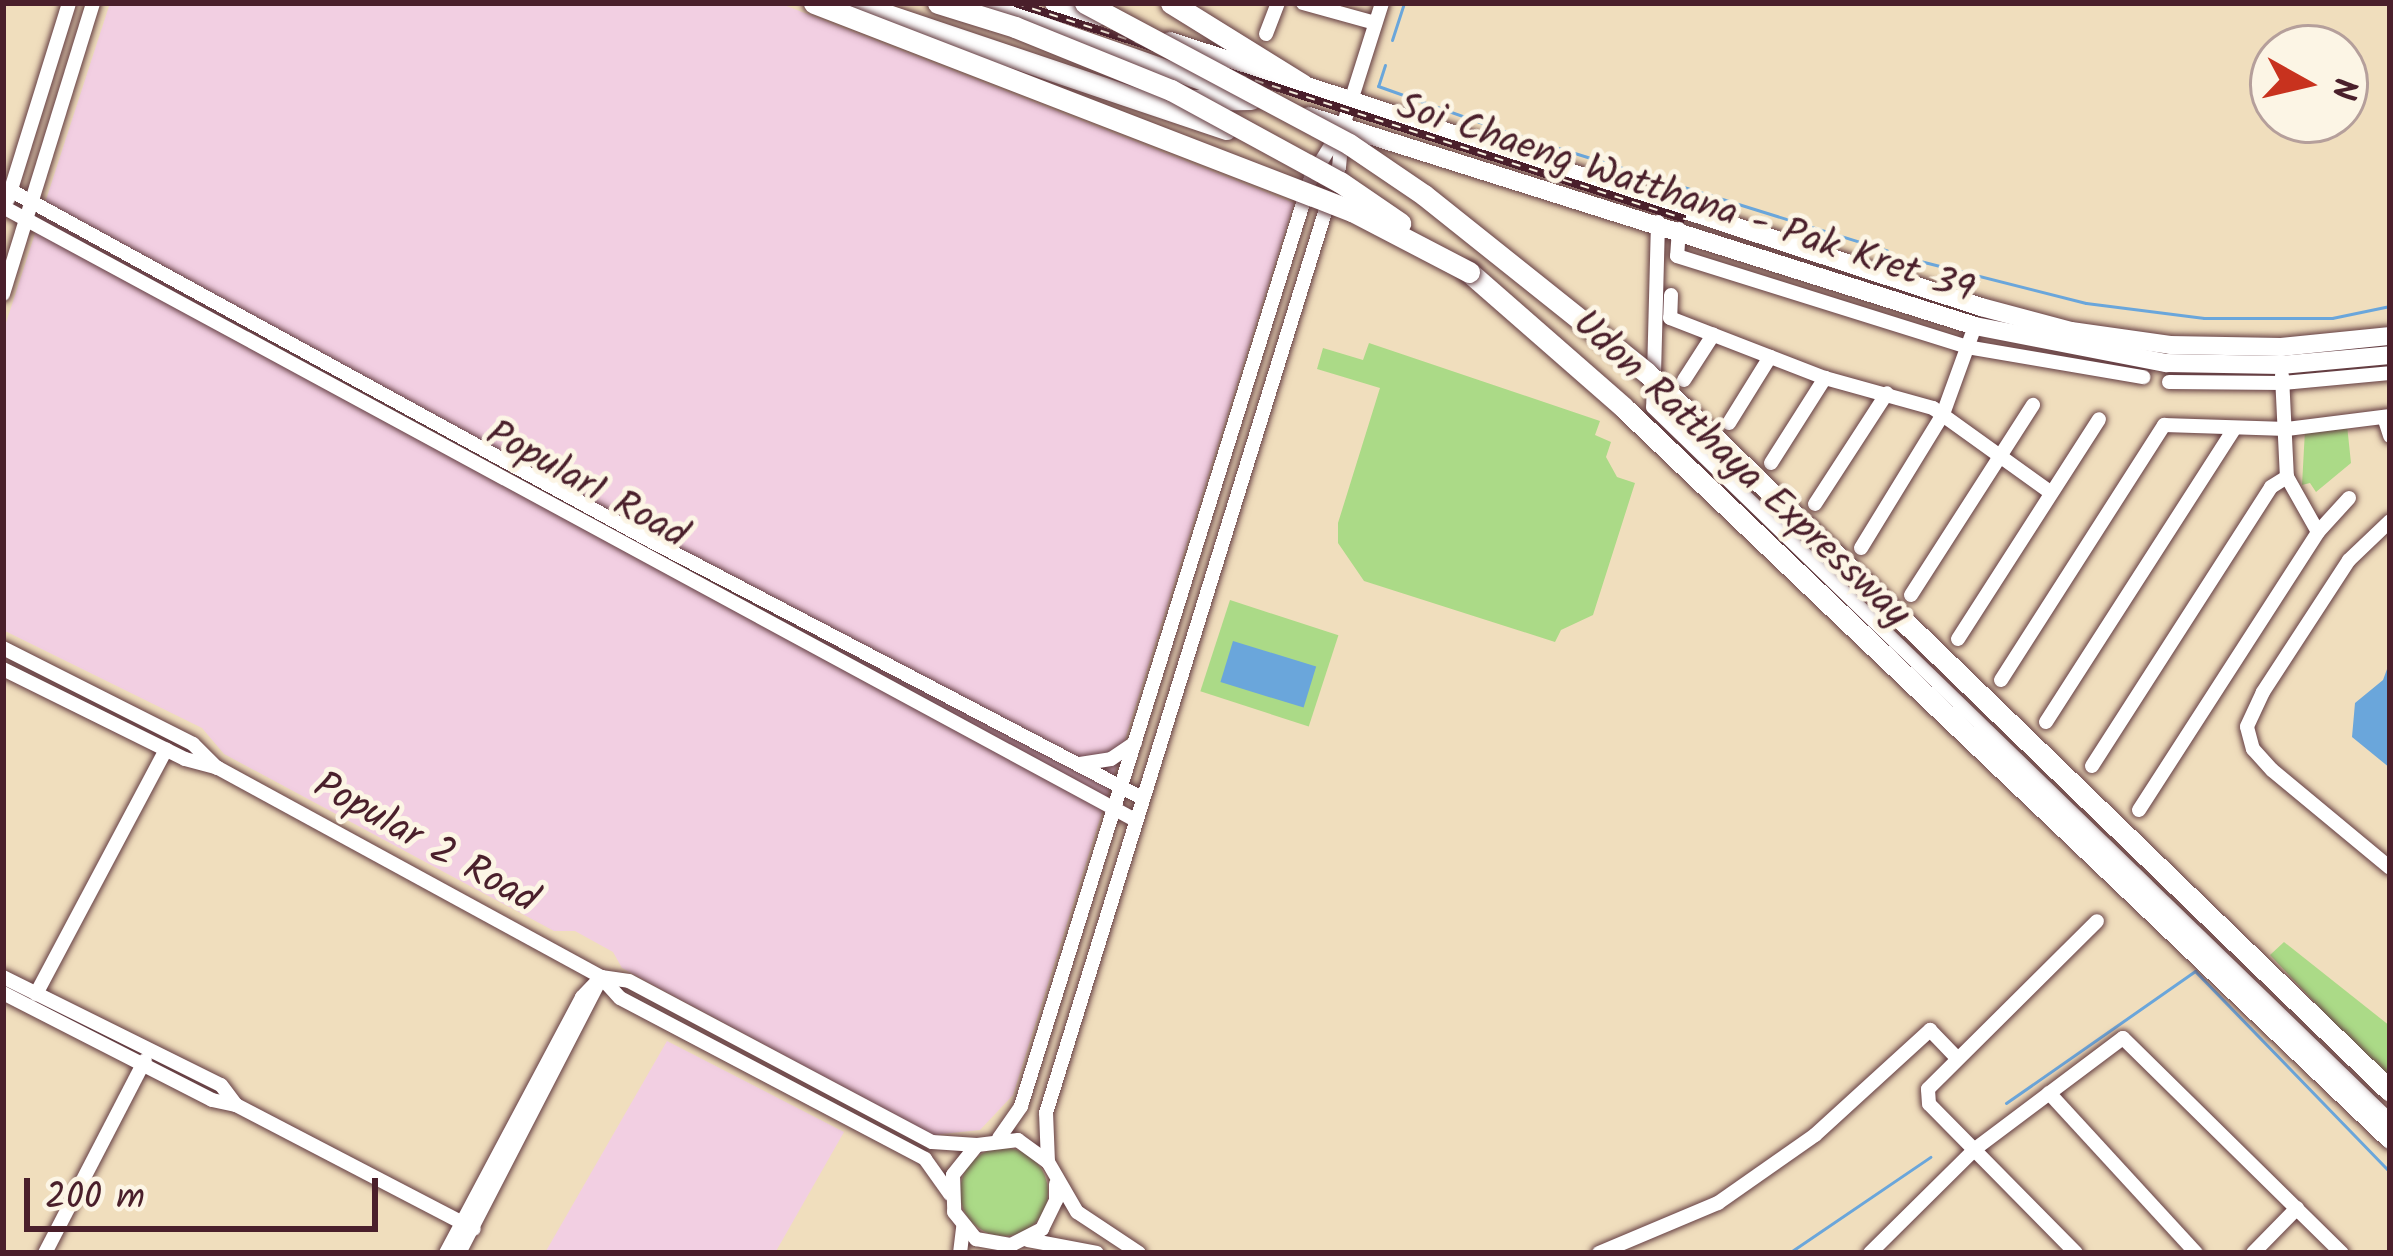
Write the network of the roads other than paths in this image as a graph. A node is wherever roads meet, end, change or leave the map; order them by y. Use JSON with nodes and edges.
{"nodes":[{"id":1,"x":69,"y":3,"type":"edge"},
{"id":2,"x":93,"y":3,"type":"edge"},
{"id":3,"x":814,"y":3,"type":"edge"},
{"id":4,"x":852,"y":3,"type":"edge"},
{"id":5,"x":938,"y":3,"type":"edge"},
{"id":6,"x":978,"y":3,"type":"edge"},
{"id":7,"x":1054,"y":3,"type":"edge"},
{"id":8,"x":1171,"y":3,"type":"edge"},
{"id":9,"x":1277,"y":3,"type":"edge"},
{"id":10,"x":1303,"y":3,"type":"edge"},
{"id":11,"x":1382,"y":3,"type":"edge"},
{"id":12,"x":1090,"y":4,"type":"edge"},
{"id":13,"x":1344,"y":9,"type":"edge"},
{"id":14,"x":1376,"y":23,"type":"junction"},
{"id":15,"x":1267,"y":34,"type":"dead end"},
{"id":16,"x":1303,"y":85,"type":"junction"},
{"id":17,"x":1137,"y":96,"type":"junction"},
{"id":18,"x":1251,"y":99,"type":"junction"},
{"id":19,"x":1351,"y":100,"type":"junction"},
{"id":20,"x":1343,"y":127,"type":"junction"},
{"id":21,"x":1311,"y":178,"type":"junction"},
{"id":22,"x":10,"y":190,"type":"junction"},
{"id":23,"x":33,"y":200,"type":"junction"},
{"id":24,"x":4,"y":211,"type":"edge"},
{"id":25,"x":28,"y":218,"type":"junction"},
{"id":26,"x":1658,"y":222,"type":"junction"},
{"id":27,"x":1678,"y":230,"type":"junction"},
{"id":28,"x":1469,"y":272,"type":"junction"},
{"id":29,"x":3,"y":294,"type":"edge"},
{"id":30,"x":1671,"y":295,"type":"dead end"},
{"id":31,"x":1975,"y":326,"type":"junction"},
{"id":32,"x":1713,"y":335,"type":"junction"},
{"id":33,"x":2390,"y":336,"type":"edge"},
{"id":34,"x":1967,"y":347,"type":"junction"},
{"id":35,"x":2390,"y":356,"type":"edge"},
{"id":36,"x":1770,"y":357,"type":"junction"},
{"id":37,"x":2390,"y":373,"type":"edge"},
{"id":38,"x":2282,"y":374,"type":"junction"},
{"id":39,"x":2144,"y":376,"type":"dead end"},
{"id":40,"x":1825,"y":378,"type":"junction"},
{"id":41,"x":1684,"y":380,"type":"dead end"},
{"id":42,"x":2169,"y":382,"type":"dead end"},
{"id":43,"x":1887,"y":393,"type":"junction"},
{"id":44,"x":2033,"y":405,"type":"dead end"},
{"id":45,"x":1943,"y":415,"type":"junction"},
{"id":46,"x":2387,"y":417,"type":"edge"},
{"id":47,"x":2099,"y":419,"type":"dead end"},
{"id":48,"x":1729,"y":423,"type":"dead end"},
{"id":49,"x":2234,"y":429,"type":"junction"},
{"id":50,"x":2288,"y":429,"type":"junction"},
{"id":51,"x":2390,"y":436,"type":"edge"},
{"id":52,"x":2000,"y":458,"type":"junction"},
{"id":53,"x":1771,"y":463,"type":"dead end"},
{"id":54,"x":2287,"y":478,"type":"junction"},
{"id":55,"x":2050,"y":492,"type":"junction"},
{"id":56,"x":2349,"y":498,"type":"dead end"},
{"id":57,"x":1815,"y":504,"type":"dead end"},
{"id":58,"x":2390,"y":521,"type":"edge"},
{"id":59,"x":2318,"y":532,"type":"junction"},
{"id":60,"x":1862,"y":548,"type":"dead end"},
{"id":61,"x":1911,"y":595,"type":"dead end"},
{"id":62,"x":1958,"y":639,"type":"dead end"},
{"id":63,"x":3,"y":648,"type":"edge"},
{"id":64,"x":3,"y":669,"type":"edge"},
{"id":65,"x":60,"y":677,"type":"junction"},
{"id":66,"x":2001,"y":680,"type":"dead end"},
{"id":67,"x":52,"y":693,"type":"junction"},
{"id":68,"x":2046,"y":722,"type":"dead end"},
{"id":69,"x":1136,"y":743,"type":"junction"},
{"id":70,"x":166,"y":749,"type":"junction"},
{"id":71,"x":1078,"y":765,"type":"junction"},
{"id":72,"x":2092,"y":766,"type":"dead end"},
{"id":73,"x":218,"y":768,"type":"junction"},
{"id":74,"x":1121,"y":788,"type":"junction"},
{"id":75,"x":1142,"y":798,"type":"junction"},
{"id":76,"x":2139,"y":810,"type":"dead end"},
{"id":77,"x":1114,"y":812,"type":"junction"},
{"id":78,"x":1135,"y":820,"type":"junction"},
{"id":79,"x":2390,"y":868,"type":"edge"},
{"id":80,"x":2097,"y":921,"type":"dead end"},
{"id":81,"x":3,"y":976,"type":"edge"},
{"id":82,"x":601,"y":977,"type":"junction"},
{"id":83,"x":3,"y":993,"type":"edge"},
{"id":84,"x":36,"y":994,"type":"junction"},
{"id":85,"x":151,"y":1051,"type":"junction"},
{"id":86,"x":1958,"y":1059,"type":"junction"},
{"id":87,"x":142,"y":1066,"type":"junction"},
{"id":88,"x":2390,"y":1091,"type":"edge"},
{"id":89,"x":2049,"y":1093,"type":"junction"},
{"id":90,"x":236,"y":1105,"type":"junction"},
{"id":91,"x":2390,"y":1121,"type":"edge"},
{"id":92,"x":1000,"y":1138,"type":"junction"},
{"id":93,"x":2390,"y":1138,"type":"edge"},
{"id":94,"x":977,"y":1145,"type":"junction"},
{"id":95,"x":1976,"y":1149,"type":"junction"},
{"id":96,"x":1048,"y":1162,"type":"junction"},
{"id":97,"x":1056,"y":1180,"type":"junction"},
{"id":98,"x":950,"y":1194,"type":"junction"},
{"id":99,"x":2297,"y":1208,"type":"junction"},
{"id":100,"x":467,"y":1225,"type":"junction"},
{"id":101,"x":963,"y":1227,"type":"junction"},
{"id":102,"x":1028,"y":1240,"type":"junction"},
{"id":103,"x":988,"y":1249,"type":"edge"},
{"id":104,"x":45,"y":1253,"type":"edge"},
{"id":105,"x":446,"y":1253,"type":"edge"},
{"id":106,"x":459,"y":1253,"type":"edge"},
{"id":107,"x":960,"y":1253,"type":"edge"},
{"id":108,"x":1097,"y":1253,"type":"edge"},
{"id":109,"x":1139,"y":1253,"type":"edge"},
{"id":110,"x":1599,"y":1253,"type":"edge"},
{"id":111,"x":1870,"y":1253,"type":"edge"},
{"id":112,"x":2077,"y":1253,"type":"edge"},
{"id":113,"x":2196,"y":1253,"type":"edge"},
{"id":114,"x":2253,"y":1253,"type":"edge"},
{"id":115,"x":2342,"y":1253,"type":"edge"}],
"edges":[{"from":1,"to":22,"type":"street"},
{"from":2,"to":23,"type":"street"},
{"from":3,"to":28,"type":"highway","bridge":true},
{"from":4,"to":17,"type":"highway"},
{"from":5,"to":28,"type":"highway","name":"Udon Ratthaya Expressway","bridge":true},
{"from":6,"to":18,"type":"main road","name":"Soi Chaeng Watthana - Pak Kret 39"},
{"from":7,"to":16,"type":"main road","name":"Soi Chaeng Watthana - Pak Kret 39"},
{"from":8,"to":16,"type":"highway"},
{"from":9,"to":15,"type":"street"},
{"from":10,"to":13,"type":"street"},
{"from":11,"to":14,"type":"street"},
{"from":12,"to":88,"type":"highway","name":"Udon Ratthaya Expressway","bridge":true},
{"from":13,"to":14,"type":"street"},
{"from":14,"to":19,"type":"street"},
{"from":16,"to":19,"type":"main road","name":"Soi Chaeng Watthana - Pak Kret 39"},
{"from":17,"to":18,"type":"highway"},
{"from":17,"to":21,"type":"highway"},
{"from":18,"to":20,"type":"main road","name":"Soi Chaeng Watthana - Pak Kret 39"},
{"from":19,"to":20,"type":"street"},
{"from":19,"to":33,"type":"main road","name":"Soi Chaeng Watthana - Pak Kret 39"},
{"from":20,"to":21,"type":"street"},
{"from":20,"to":26,"type":"main road","name":"Soi Chaeng Watthana - Pak Kret 39"},
{"from":20,"to":75,"type":"street"},
{"from":21,"to":69,"type":"street"},
{"from":22,"to":23,"type":"street","name":"Popular1 Road"},
{"from":22,"to":24,"type":"street"},
{"from":23,"to":25,"type":"street"},
{"from":23,"to":71,"type":"street","name":"Popular1 Road"},
{"from":24,"to":25,"type":"street","name":"Popular1 Road"},
{"from":25,"to":29,"type":"street"},
{"from":25,"to":77,"type":"street","name":"Popular1 Road"},
{"from":26,"to":27,"type":"main road","name":"Soi Chaeng Watthana - Pak Kret 39"},
{"from":26,"to":91,"type":"street"},
{"from":27,"to":31,"type":"main road","name":"Soi Chaeng Watthana - Pak Kret 39"},
{"from":27,"to":34,"type":"street"},
{"from":28,"to":93,"type":"highway","name":"Udon Ratthaya Expressway"},
{"from":30,"to":32,"type":"street"},
{"from":31,"to":34,"type":"street"},
{"from":31,"to":38,"type":"main road","name":"Soi Chaeng Watthana - Pak Kret 39"},
{"from":32,"to":36,"type":"street"},
{"from":32,"to":41,"type":"street"},
{"from":34,"to":39,"type":"street"},
{"from":34,"to":45,"type":"street"},
{"from":35,"to":38,"type":"main road","name":"Soi Chaeng Watthana - Pak Kret 39"},
{"from":36,"to":40,"type":"street"},
{"from":36,"to":48,"type":"street"},
{"from":37,"to":38,"type":"street"},
{"from":38,"to":42,"type":"street"},
{"from":38,"to":50,"type":"street"},
{"from":40,"to":43,"type":"street"},
{"from":40,"to":53,"type":"street"},
{"from":43,"to":45,"type":"street"},
{"from":43,"to":57,"type":"street"},
{"from":44,"to":52,"type":"street"},
{"from":45,"to":52,"type":"street"},
{"from":45,"to":60,"type":"street"},
{"from":46,"to":50,"type":"street"},
{"from":46,"to":51,"type":"street"},
{"from":47,"to":55,"type":"street"},
{"from":49,"to":50,"type":"street"},
{"from":49,"to":66,"type":"street"},
{"from":49,"to":68,"type":"street"},
{"from":50,"to":54,"type":"street"},
{"from":52,"to":55,"type":"street"},
{"from":52,"to":61,"type":"street"},
{"from":54,"to":59,"type":"street"},
{"from":54,"to":72,"type":"street"},
{"from":55,"to":62,"type":"street"},
{"from":56,"to":59,"type":"street"},
{"from":58,"to":79,"type":"street"},
{"from":59,"to":76,"type":"street"},
{"from":63,"to":65,"type":"street","name":"Popular 2 Road"},
{"from":64,"to":67,"type":"street","name":"Popular 2 Road"},
{"from":65,"to":67,"type":"street"},
{"from":65,"to":73,"type":"street","name":"Popular 2 Road"},
{"from":67,"to":70,"type":"street","name":"Popular 2 Road"},
{"from":69,"to":71,"type":"street"},
{"from":69,"to":74,"type":"street"},
{"from":70,"to":73,"type":"street","name":"Popular 2 Road"},
{"from":70,"to":84,"type":"street"},
{"from":71,"to":74,"type":"street","name":"Popular1 Road"},
{"from":73,"to":82,"type":"street","name":"Popular 2 Road"},
{"from":74,"to":75,"type":"street","name":"Popular1 Road"},
{"from":74,"to":77,"type":"street"},
{"from":75,"to":78,"type":"street"},
{"from":77,"to":78,"type":"street","name":"Popular1 Road"},
{"from":77,"to":92,"type":"street"},
{"from":78,"to":96,"type":"street"},
{"from":80,"to":86,"type":"street"},
{"from":81,"to":84,"type":"street"},
{"from":82,"to":94,"type":"street","name":"Popular 2 Road"},
{"from":82,"to":98,"type":"street","name":"Popular 2 Road"},
{"from":82,"to":100,"type":"street"},
{"from":83,"to":87,"type":"street"},
{"from":84,"to":85,"type":"street"},
{"from":85,"to":87,"type":"street"},
{"from":85,"to":90,"type":"street"},
{"from":86,"to":95,"type":"street"},
{"from":86,"to":110,"type":"street"},
{"from":87,"to":90,"type":"street"},
{"from":87,"to":104,"type":"street"},
{"from":89,"to":95,"type":"street"},
{"from":89,"to":99,"type":"street"},
{"from":89,"to":113,"type":"street"},
{"from":90,"to":100,"type":"street"},
{"from":92,"to":94,"type":"street"},
{"from":92,"to":96,"type":"street"},
{"from":94,"to":98,"type":"street"},
{"from":95,"to":111,"type":"street"},
{"from":95,"to":112,"type":"street"},
{"from":96,"to":97,"type":"street"},
{"from":97,"to":102,"type":"street"},
{"from":97,"to":109,"type":"street"},
{"from":98,"to":101,"type":"street"},
{"from":99,"to":114,"type":"street"},
{"from":99,"to":115,"type":"street"},
{"from":100,"to":105,"type":"street"},
{"from":100,"to":106,"type":"street"},
{"from":101,"to":103,"type":"street"},
{"from":101,"to":107,"type":"street"},
{"from":102,"to":103,"type":"street"},
{"from":102,"to":108,"type":"street"}]}
